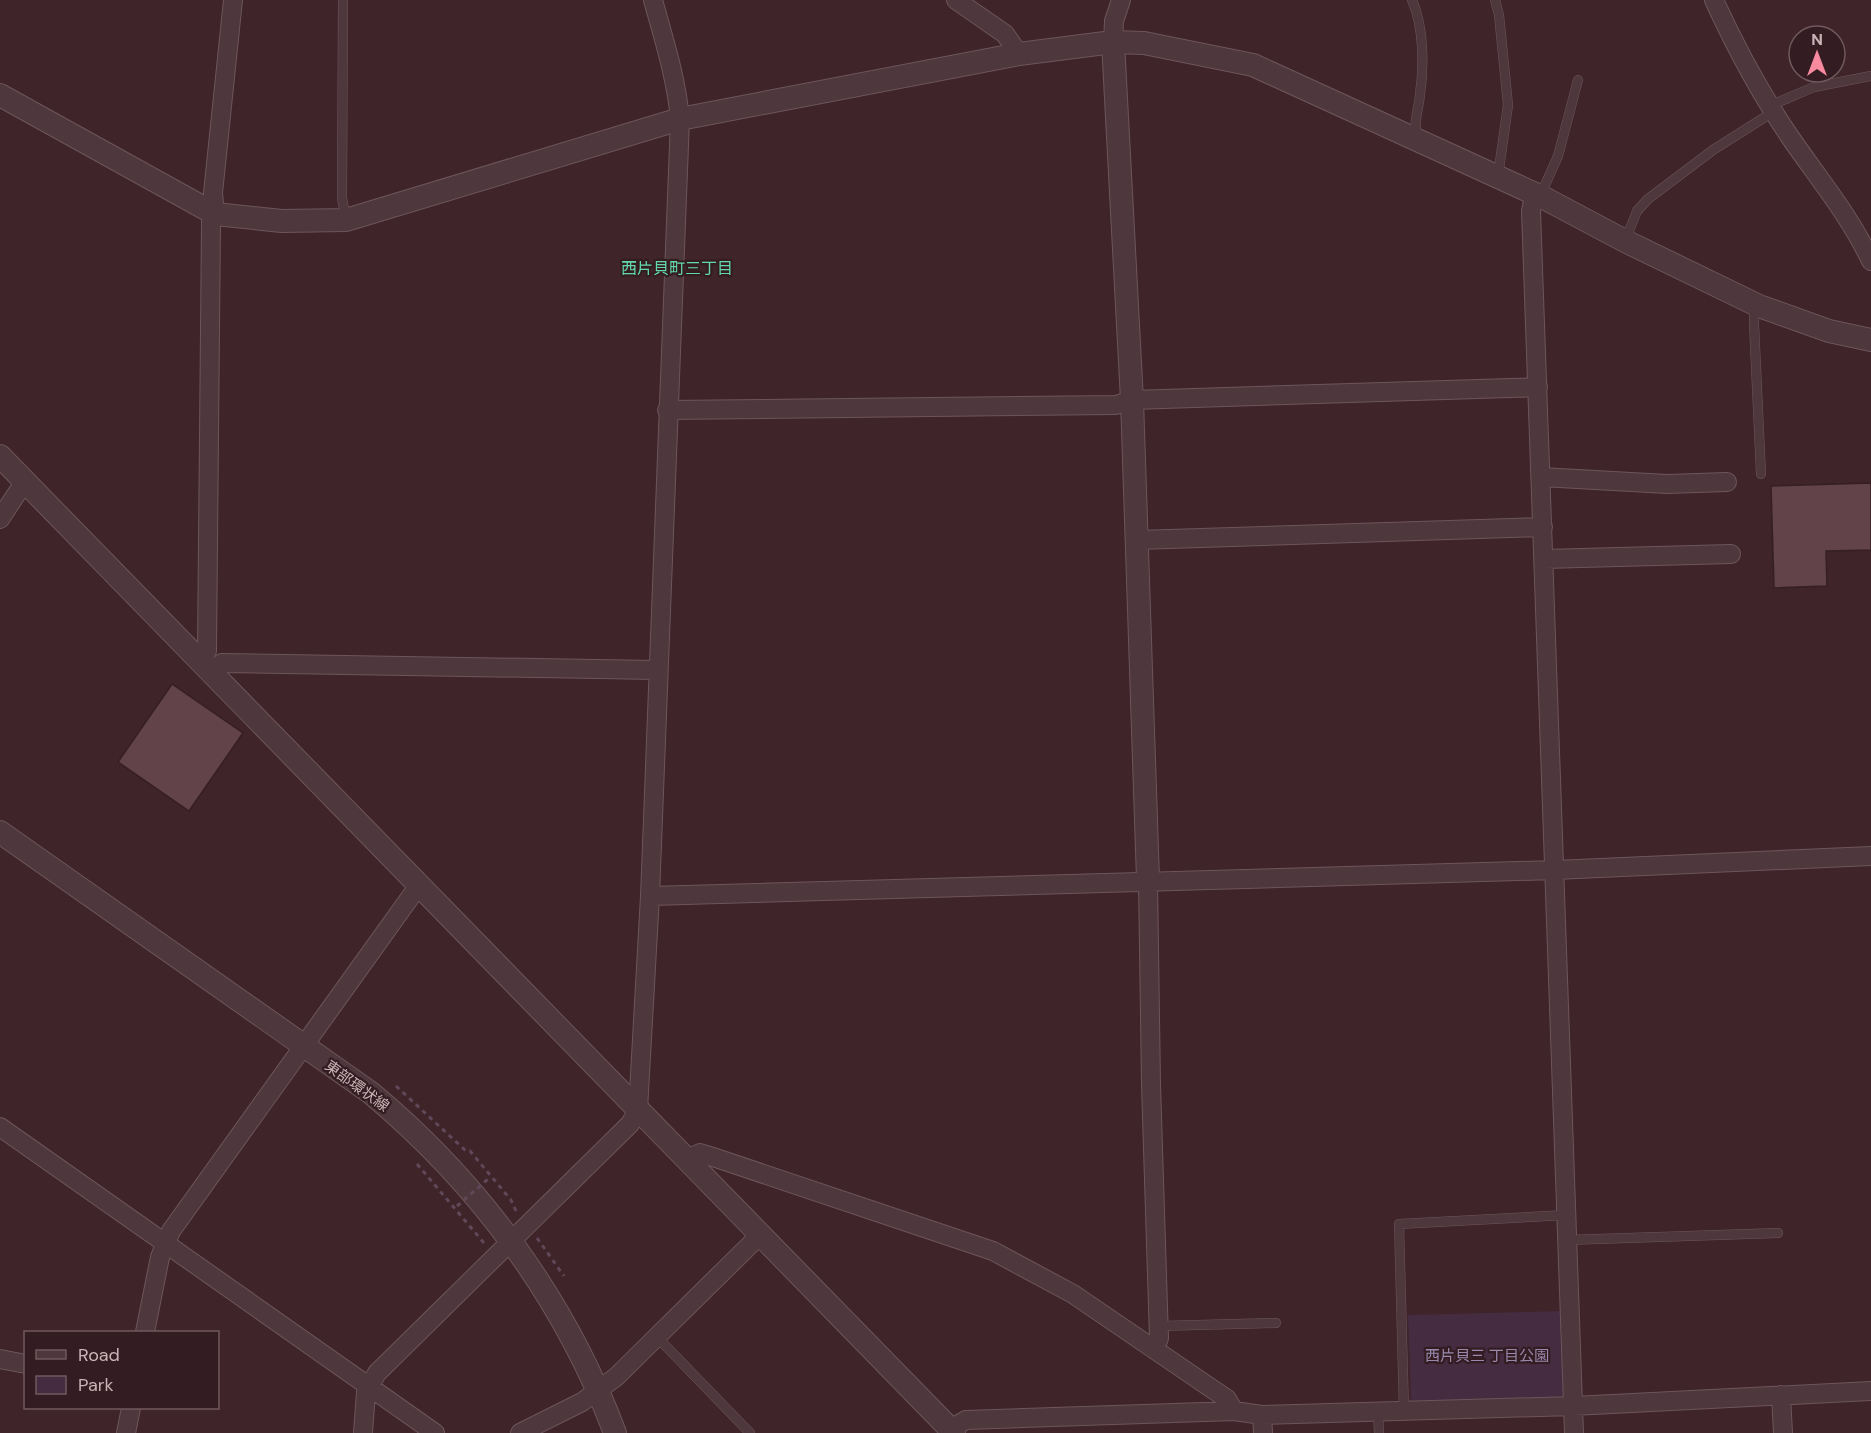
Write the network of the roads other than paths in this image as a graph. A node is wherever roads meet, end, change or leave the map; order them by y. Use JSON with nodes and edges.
{"nodes":[{"id":1,"x":233,"y":0,"type":"edge"},
{"id":2,"x":343,"y":0,"type":"edge"},
{"id":3,"x":653,"y":0,"type":"edge"},
{"id":4,"x":956,"y":0,"type":"edge"},
{"id":5,"x":1121,"y":0,"type":"edge"},
{"id":6,"x":1412,"y":0,"type":"edge"},
{"id":7,"x":1495,"y":0,"type":"edge"},
{"id":8,"x":1714,"y":0,"type":"edge"},
{"id":9,"x":1113,"y":42,"type":"junction"},
{"id":10,"x":1019,"y":54,"type":"junction"},
{"id":11,"x":1871,"y":76,"type":"edge"},
{"id":12,"x":1578,"y":80,"type":"dead end"},
{"id":13,"x":3,"y":101,"type":"edge"},
{"id":14,"x":1771,"y":109,"type":"junction"},
{"id":15,"x":680,"y":119,"type":"junction"},
{"id":16,"x":1418,"y":141,"type":"junction"},
{"id":17,"x":1498,"y":178,"type":"junction"},
{"id":18,"x":1544,"y":198,"type":"junction"},
{"id":19,"x":215,"y":214,"type":"junction"},
{"id":20,"x":346,"y":220,"type":"junction"},
{"id":21,"x":1625,"y":241,"type":"junction"},
{"id":22,"x":1871,"y":261,"type":"edge"},
{"id":23,"x":1759,"y":306,"type":"junction"},
{"id":24,"x":1871,"y":340,"type":"edge"},
{"id":25,"x":1538,"y":387,"type":"junction"},
{"id":26,"x":1132,"y":400,"type":"junction"},
{"id":27,"x":667,"y":410,"type":"junction"},
{"id":28,"x":0,"y":456,"type":"edge"},
{"id":29,"x":1761,"y":474,"type":"dead end"},
{"id":30,"x":1541,"y":477,"type":"junction"},
{"id":31,"x":25,"y":481,"type":"junction"},
{"id":32,"x":1727,"y":482,"type":"dead end"},
{"id":33,"x":0,"y":519,"type":"edge"},
{"id":34,"x":1543,"y":527,"type":"junction"},
{"id":35,"x":1137,"y":540,"type":"junction"},
{"id":36,"x":1731,"y":554,"type":"dead end"},
{"id":37,"x":1544,"y":560,"type":"junction"},
{"id":38,"x":205,"y":667,"type":"junction"},
{"id":39,"x":657,"y":670,"type":"junction"},
{"id":40,"x":0,"y":832,"type":"edge"},
{"id":41,"x":1871,"y":856,"type":"edge"},
{"id":42,"x":1556,"y":870,"type":"junction"},
{"id":43,"x":1148,"y":880,"type":"junction"},
{"id":44,"x":419,"y":885,"type":"junction"},
{"id":45,"x":650,"y":896,"type":"junction"},
{"id":46,"x":301,"y":1046,"type":"junction"},
{"id":47,"x":638,"y":1110,"type":"junction"},
{"id":48,"x":0,"y":1127,"type":"edge"},
{"id":49,"x":687,"y":1158,"type":"junction"},
{"id":50,"x":1566,"y":1215,"type":"junction"},
{"id":51,"x":1778,"y":1233,"type":"dead end"},
{"id":52,"x":760,"y":1235,"type":"junction"},
{"id":53,"x":510,"y":1240,"type":"junction"},
{"id":54,"x":1567,"y":1240,"type":"junction"},
{"id":55,"x":165,"y":1242,"type":"junction"},
{"id":56,"x":1276,"y":1323,"type":"dead end"},
{"id":57,"x":1159,"y":1326,"type":"junction"},
{"id":58,"x":145,"y":1331,"type":"edge"},
{"id":59,"x":656,"y":1336,"type":"junction"},
{"id":60,"x":1155,"y":1349,"type":"junction"},
{"id":61,"x":0,"y":1359,"type":"edge"},
{"id":62,"x":24,"y":1364,"type":"edge"},
{"id":63,"x":368,"y":1385,"type":"junction"},
{"id":64,"x":599,"y":1390,"type":"junction"},
{"id":65,"x":1871,"y":1391,"type":"edge"},
{"id":66,"x":1781,"y":1395,"type":"junction"},
{"id":67,"x":1573,"y":1406,"type":"junction"},
{"id":68,"x":131,"y":1409,"type":"edge"},
{"id":69,"x":1234,"y":1411,"type":"junction"},
{"id":70,"x":1404,"y":1411,"type":"junction"},
{"id":71,"x":1378,"y":1412,"type":"junction"},
{"id":72,"x":1262,"y":1424,"type":"edge"},
{"id":73,"x":952,"y":1431,"type":"edge"},
{"id":74,"x":126,"y":1433,"type":"edge"},
{"id":75,"x":363,"y":1433,"type":"edge"},
{"id":76,"x":435,"y":1433,"type":"edge"},
{"id":77,"x":520,"y":1433,"type":"edge"},
{"id":78,"x":615,"y":1433,"type":"edge"},
{"id":79,"x":750,"y":1433,"type":"edge"},
{"id":80,"x":1379,"y":1433,"type":"edge"},
{"id":81,"x":1574,"y":1433,"type":"edge"},
{"id":82,"x":1783,"y":1433,"type":"edge"}],
"edges":[{"from":1,"to":19,"type":"street"},
{"from":2,"to":20,"type":"lane"},
{"from":3,"to":15,"type":"street"},
{"from":4,"to":10,"type":"street"},
{"from":5,"to":9,"type":"street"},
{"from":6,"to":16,"type":"lane"},
{"from":7,"to":17,"type":"lane"},
{"from":8,"to":14,"type":"street"},
{"from":9,"to":10,"type":"street"},
{"from":9,"to":16,"type":"street"},
{"from":9,"to":26,"type":"street"},
{"from":10,"to":15,"type":"street"},
{"from":11,"to":14,"type":"lane"},
{"from":12,"to":18,"type":"lane"},
{"from":13,"to":19,"type":"street"},
{"from":14,"to":21,"type":"lane"},
{"from":14,"to":22,"type":"street"},
{"from":15,"to":20,"type":"street"},
{"from":15,"to":27,"type":"street"},
{"from":16,"to":17,"type":"street"},
{"from":17,"to":18,"type":"street"},
{"from":18,"to":21,"type":"street"},
{"from":18,"to":25,"type":"street"},
{"from":19,"to":20,"type":"street"},
{"from":19,"to":38,"type":"street"},
{"from":21,"to":23,"type":"street"},
{"from":23,"to":24,"type":"street"},
{"from":23,"to":29,"type":"lane"},
{"from":25,"to":26,"type":"street"},
{"from":25,"to":30,"type":"street"},
{"from":26,"to":27,"type":"street"},
{"from":26,"to":35,"type":"street"},
{"from":27,"to":39,"type":"street"},
{"from":28,"to":31,"type":"street"},
{"from":30,"to":32,"type":"street"},
{"from":30,"to":34,"type":"street"},
{"from":31,"to":33,"type":"street"},
{"from":31,"to":38,"type":"street"},
{"from":34,"to":35,"type":"street"},
{"from":34,"to":37,"type":"street"},
{"from":35,"to":43,"type":"street"},
{"from":36,"to":37,"type":"street"},
{"from":37,"to":42,"type":"street"},
{"from":38,"to":39,"type":"street"},
{"from":38,"to":44,"type":"street"},
{"from":39,"to":45,"type":"street"},
{"from":40,"to":46,"type":"street","name":"東部環状線"},
{"from":41,"to":42,"type":"street"},
{"from":42,"to":43,"type":"street"},
{"from":42,"to":50,"type":"street"},
{"from":43,"to":45,"type":"street"},
{"from":43,"to":57,"type":"street"},
{"from":44,"to":46,"type":"street"},
{"from":44,"to":47,"type":"street"},
{"from":45,"to":47,"type":"street"},
{"from":46,"to":53,"type":"street","name":"東部環状線"},
{"from":46,"to":55,"type":"street"},
{"from":47,"to":49,"type":"street"},
{"from":47,"to":53,"type":"street"},
{"from":48,"to":55,"type":"street"},
{"from":49,"to":52,"type":"street"},
{"from":49,"to":60,"type":"street"},
{"from":50,"to":54,"type":"street"},
{"from":50,"to":70,"type":"lane"},
{"from":51,"to":54,"type":"lane"},
{"from":52,"to":59,"type":"street"},
{"from":52,"to":73,"type":"street"},
{"from":53,"to":63,"type":"street"},
{"from":53,"to":64,"type":"street","name":"東部環状線"},
{"from":54,"to":67,"type":"street"},
{"from":55,"to":58,"type":"street"},
{"from":55,"to":63,"type":"street"},
{"from":56,"to":57,"type":"lane"},
{"from":57,"to":60,"type":"street"},
{"from":59,"to":64,"type":"street"},
{"from":59,"to":79,"type":"lane"},
{"from":60,"to":69,"type":"street"},
{"from":61,"to":62,"type":"street"},
{"from":63,"to":75,"type":"street"},
{"from":63,"to":76,"type":"street"},
{"from":64,"to":77,"type":"street"},
{"from":64,"to":78,"type":"street","name":"東部環状線"},
{"from":65,"to":66,"type":"street"},
{"from":66,"to":67,"type":"street"},
{"from":66,"to":82,"type":"street"},
{"from":67,"to":70,"type":"street"},
{"from":67,"to":81,"type":"street"},
{"from":68,"to":74,"type":"street"},
{"from":69,"to":72,"type":"street"},
{"from":69,"to":73,"type":"street"},
{"from":70,"to":71,"type":"street"},
{"from":71,"to":72,"type":"street"},
{"from":71,"to":80,"type":"lane"}]}
